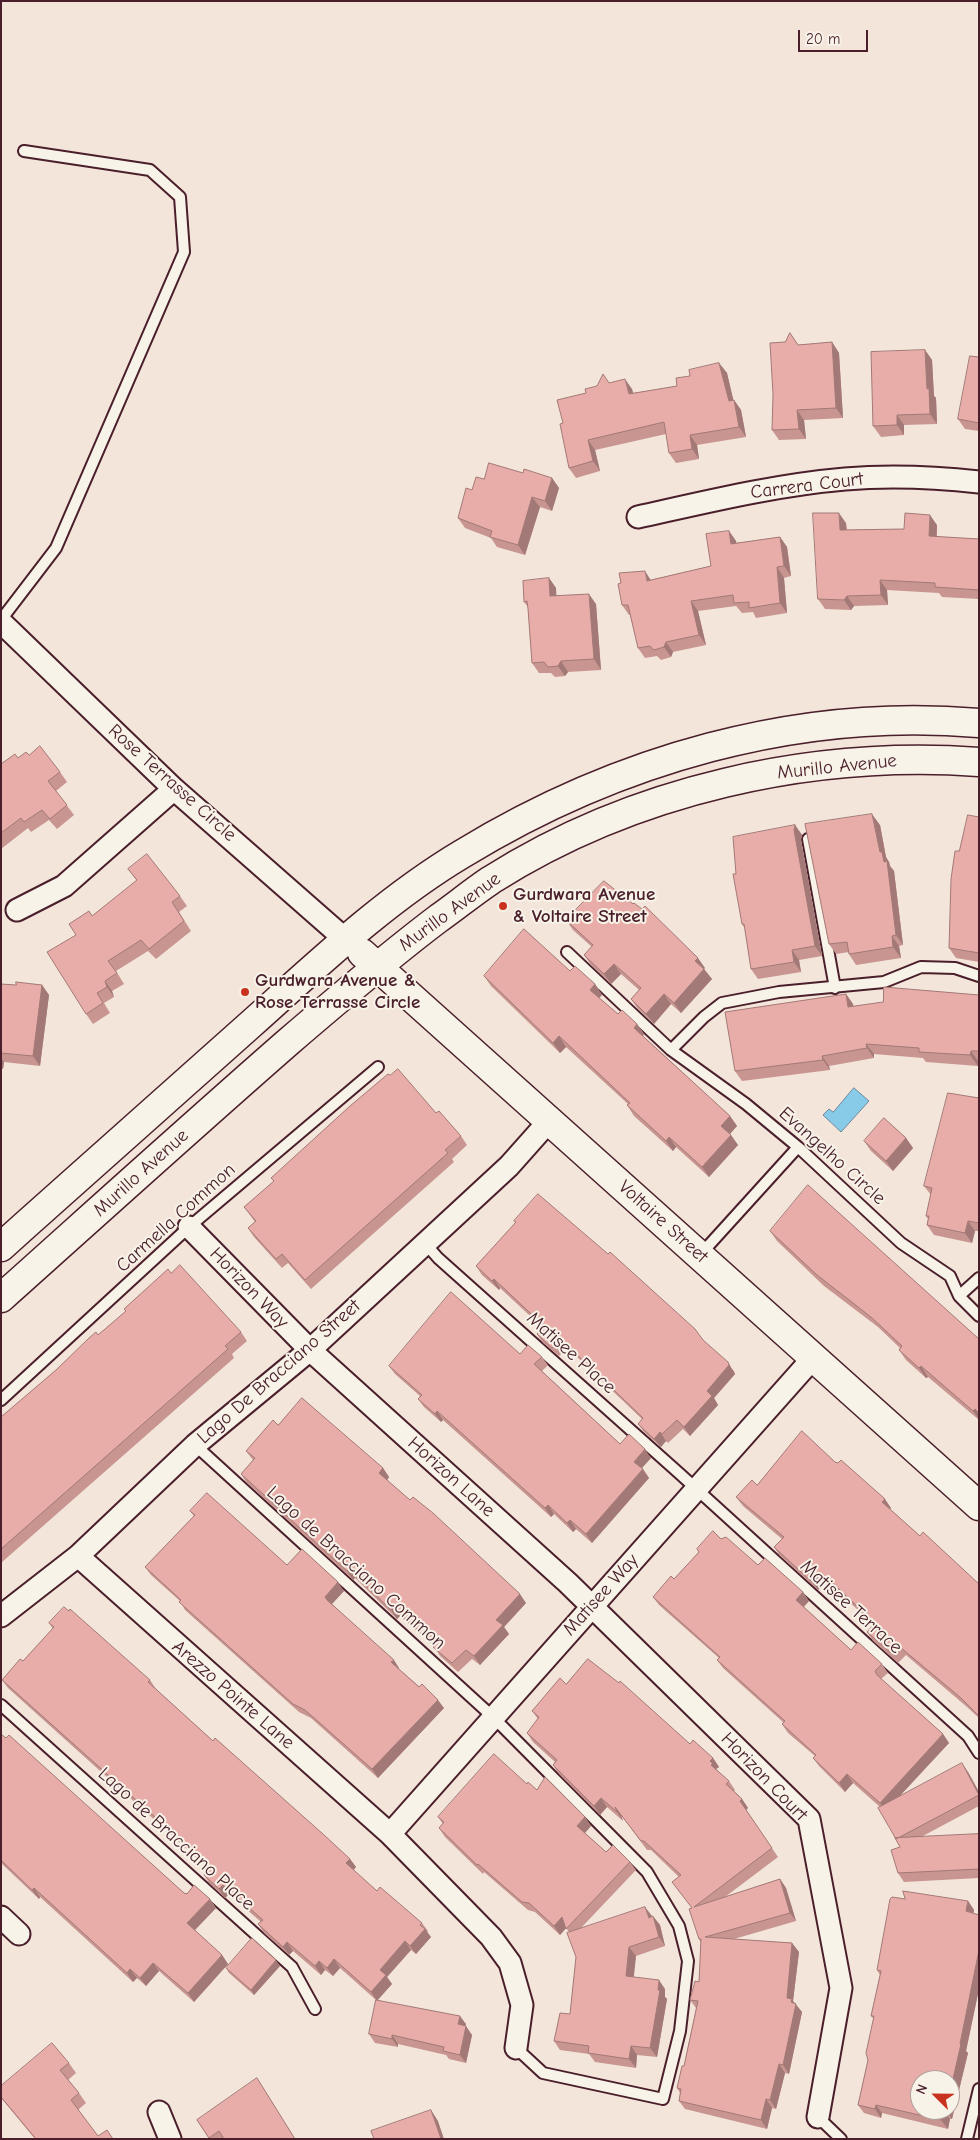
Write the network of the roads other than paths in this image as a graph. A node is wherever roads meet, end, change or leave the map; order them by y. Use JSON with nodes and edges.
{"nodes":[{"id":1,"x":24,"y":151,"type":"dead end"},
{"id":2,"x":979,"y":482,"type":"edge"},
{"id":3,"x":638,"y":517,"type":"dead end"},
{"id":4,"x":1,"y":621,"type":"edge"},
{"id":5,"x":979,"y":722,"type":"edge"},
{"id":6,"x":979,"y":762,"type":"edge"},
{"id":7,"x":174,"y":789,"type":"junction"},
{"id":8,"x":808,"y":839,"type":"edge"},
{"id":9,"x":17,"y":910,"type":"dead end"},
{"id":10,"x":346,"y":940,"type":"junction"},
{"id":11,"x":567,"y":952,"type":"dead end"},
{"id":12,"x":376,"y":966,"type":"junction"},
{"id":13,"x":979,"y":976,"type":"edge"},
{"id":14,"x":835,"y":988,"type":"junction"},
{"id":15,"x":671,"y":1050,"type":"junction"},
{"id":16,"x":378,"y":1067,"type":"dead end"},
{"id":17,"x":549,"y":1121,"type":"junction"},
{"id":18,"x":798,"y":1147,"type":"junction"},
{"id":19,"x":189,"y":1226,"type":"junction"},
{"id":20,"x":424,"y":1242,"type":"junction"},
{"id":21,"x":1,"y":1247,"type":"edge"},
{"id":22,"x":700,"y":1255,"type":"junction"},
{"id":23,"x":979,"y":1278,"type":"edge"},
{"id":24,"x":959,"y":1296,"type":"junction"},
{"id":25,"x":1,"y":1298,"type":"edge"},
{"id":26,"x":979,"y":1316,"type":"edge"},
{"id":27,"x":310,"y":1350,"type":"junction"},
{"id":28,"x":813,"y":1358,"type":"junction"},
{"id":29,"x":1,"y":1400,"type":"edge"},
{"id":30,"x":195,"y":1445,"type":"junction"},
{"id":31,"x":696,"y":1489,"type":"junction"},
{"id":32,"x":979,"y":1506,"type":"edge"},
{"id":33,"x":78,"y":1556,"type":"junction"},
{"id":34,"x":592,"y":1606,"type":"junction"},
{"id":35,"x":1,"y":1616,"type":"edge"},
{"id":36,"x":1,"y":1705,"type":"edge"},
{"id":37,"x":493,"y":1717,"type":"junction"},
{"id":38,"x":979,"y":1753,"type":"edge"},
{"id":39,"x":390,"y":1834,"type":"junction"},
{"id":40,"x":1,"y":1917,"type":"edge"},
{"id":41,"x":19,"y":1934,"type":"dead end"},
{"id":42,"x":316,"y":2009,"type":"dead end"},
{"id":43,"x":516,"y":2048,"type":"joint"},
{"id":44,"x":979,"y":2089,"type":"edge"},
{"id":45,"x":159,"y":2112,"type":"dead end"},
{"id":46,"x":818,"y":2117,"type":"joint"},
{"id":47,"x":170,"y":2139,"type":"edge"},
{"id":48,"x":841,"y":2139,"type":"edge"},
{"id":49,"x":967,"y":2139,"type":"edge"}],
"edges":[{"from":1,"to":4,"type":"lane"},
{"from":2,"to":3,"type":"street","name":"Carrera Court"},
{"from":4,"to":7,"type":"street","name":"Rose Terrasse Circle"},
{"from":5,"to":10,"type":"main road","name":"Murillo Avenue"},
{"from":6,"to":12,"type":"main road","name":"Murillo Avenue"},
{"from":7,"to":9,"type":"street"},
{"from":7,"to":10,"type":"street","name":"Rose Terrasse Circle"},
{"from":8,"to":14,"type":"lane"},
{"from":10,"to":12,"type":"main road","name":"Voltaire Street"},
{"from":10,"to":21,"type":"main road","name":"Murillo Avenue"},
{"from":11,"to":15,"type":"lane","name":"Evangelho Circle"},
{"from":12,"to":17,"type":"main road","name":"Voltaire Street"},
{"from":12,"to":25,"type":"main road","name":"Murillo Avenue"},
{"from":13,"to":14,"type":"lane"},
{"from":14,"to":15,"type":"lane"},
{"from":15,"to":18,"type":"lane","name":"Evangelho Circle"},
{"from":16,"to":19,"type":"lane","name":"Carmella Common"},
{"from":17,"to":20,"type":"street","name":"Lago De Bracciano Street"},
{"from":17,"to":22,"type":"main road","name":"Voltaire Street"},
{"from":18,"to":22,"type":"lane"},
{"from":18,"to":24,"type":"lane","name":"Evangelho Circle"},
{"from":19,"to":27,"type":"street","name":"Horizon Way"},
{"from":19,"to":29,"type":"lane","name":"Carmella Common"},
{"from":20,"to":27,"type":"street","name":"Lago De Bracciano Street"},
{"from":20,"to":31,"type":"lane","name":"Matisee Place"},
{"from":22,"to":28,"type":"main road","name":"Voltaire Street"},
{"from":23,"to":24,"type":"lane"},
{"from":24,"to":26,"type":"lane","name":"Evangelho Circle"},
{"from":27,"to":30,"type":"street","name":"Lago De Bracciano Street"},
{"from":27,"to":34,"type":"street","name":"Horizon Lane"},
{"from":28,"to":31,"type":"street","name":"Matisee Way"},
{"from":28,"to":32,"type":"main road","name":"Voltaire Street"},
{"from":30,"to":33,"type":"street","name":"Lago De Bracciano Street"},
{"from":30,"to":37,"type":"lane","name":"Lago de Bracciano Common"},
{"from":31,"to":34,"type":"street","name":"Matisee Way"},
{"from":31,"to":38,"type":"lane","name":"Matisee Terrace"},
{"from":33,"to":35,"type":"street","name":"Lago De Bracciano Street"},
{"from":33,"to":39,"type":"street","name":"Arezzo Pointe Lane"},
{"from":34,"to":37,"type":"street","name":"Matisee Way"},
{"from":34,"to":46,"type":"street","name":"Horizon Court"},
{"from":36,"to":42,"type":"lane","name":"Lago de Bracciano Place"},
{"from":37,"to":39,"type":"street","name":"Matisee Way"},
{"from":37,"to":43,"type":"lane","name":"Lago de Bracciano Common"},
{"from":39,"to":43,"type":"street","name":"Arezzo Pointe Lane"},
{"from":40,"to":41,"type":"street"},
{"from":44,"to":49,"type":"lane"},
{"from":45,"to":47,"type":"street"},
{"from":46,"to":48,"type":"lane"}]}
